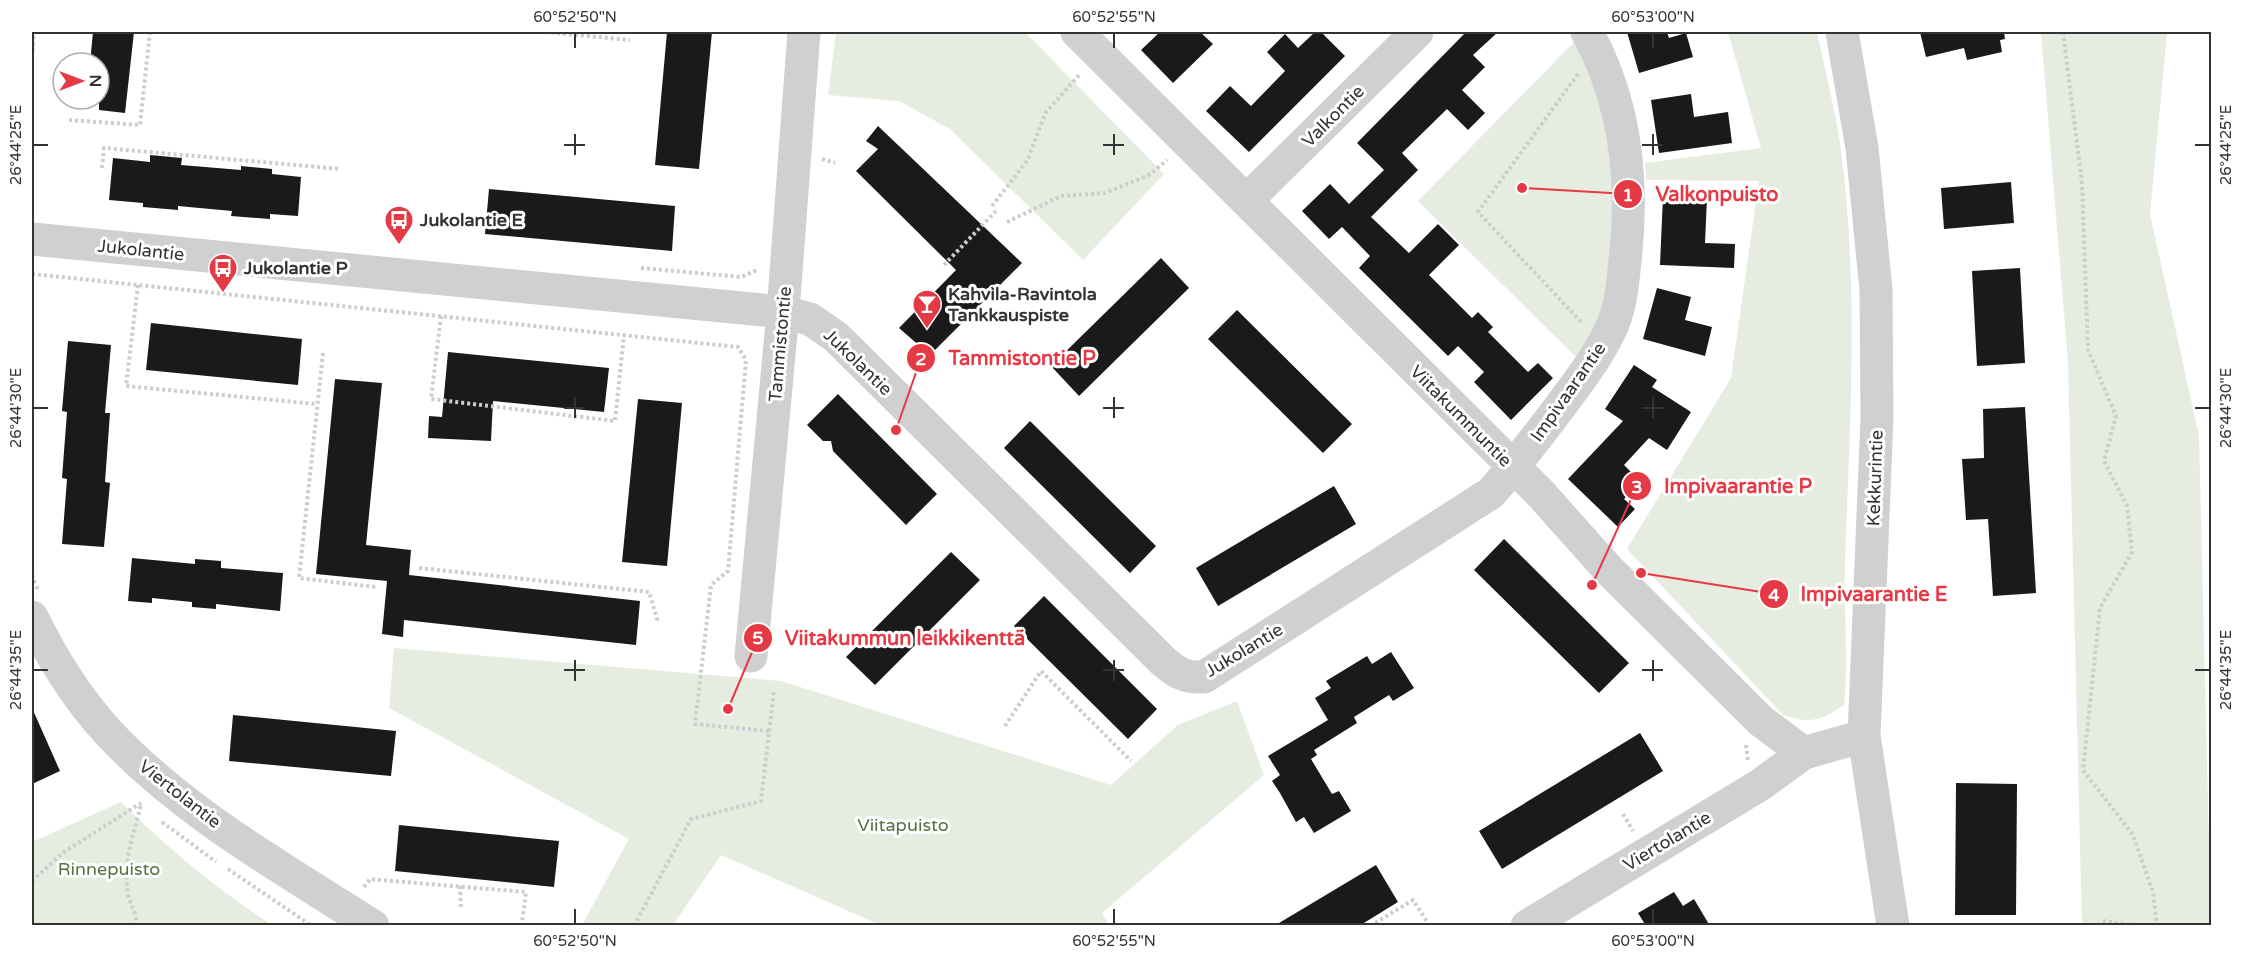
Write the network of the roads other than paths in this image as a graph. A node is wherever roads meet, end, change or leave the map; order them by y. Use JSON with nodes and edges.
{"nodes":[{"id":1,"x":804,"y":32,"type":"edge"},
{"id":2,"x":1079,"y":32,"type":"edge"},
{"id":3,"x":1417,"y":32,"type":"edge"},
{"id":4,"x":1842,"y":32,"type":"edge"},
{"id":5,"x":1592,"y":40,"type":"edge"},
{"id":6,"x":1247,"y":200,"type":"junction"},
{"id":7,"x":32,"y":239,"type":"edge"},
{"id":8,"x":783,"y":312,"type":"junction"},
{"id":9,"x":1513,"y":468,"type":"junction"},
{"id":10,"x":35,"y":605,"type":"edge"},
{"id":11,"x":751,"y":657,"type":"dead end"},
{"id":12,"x":1864,"y":736,"type":"junction"},
{"id":13,"x":1804,"y":753,"type":"junction"},
{"id":14,"x":373,"y":926,"type":"edge"},
{"id":15,"x":1527,"y":926,"type":"edge"},
{"id":16,"x":1893,"y":926,"type":"edge"}],
"edges":[{"from":1,"to":8,"type":"street","name":"Tammistontie"},
{"from":2,"to":6,"type":"street","name":"Viitakummuntie"},
{"from":3,"to":6,"type":"street","name":"Valkontie"},
{"from":4,"to":12,"type":"street","name":"Kekkurintie"},
{"from":5,"to":9,"type":"street","name":"Impivaarantie"},
{"from":6,"to":9,"type":"street","name":"Viitakummuntie"},
{"from":7,"to":8,"type":"street","name":"Jukolantie"},
{"from":8,"to":9,"type":"street","name":"Jukolantie"},
{"from":8,"to":11,"type":"street","name":"Tammistontie"},
{"from":9,"to":13,"type":"street","name":"Viitakummuntie"},
{"from":10,"to":14,"type":"street","name":"Viertolantie"},
{"from":12,"to":13,"type":"street"},
{"from":12,"to":16,"type":"street","name":"Kekkurintie"},
{"from":13,"to":15,"type":"street","name":"Viertolantie"}]}
